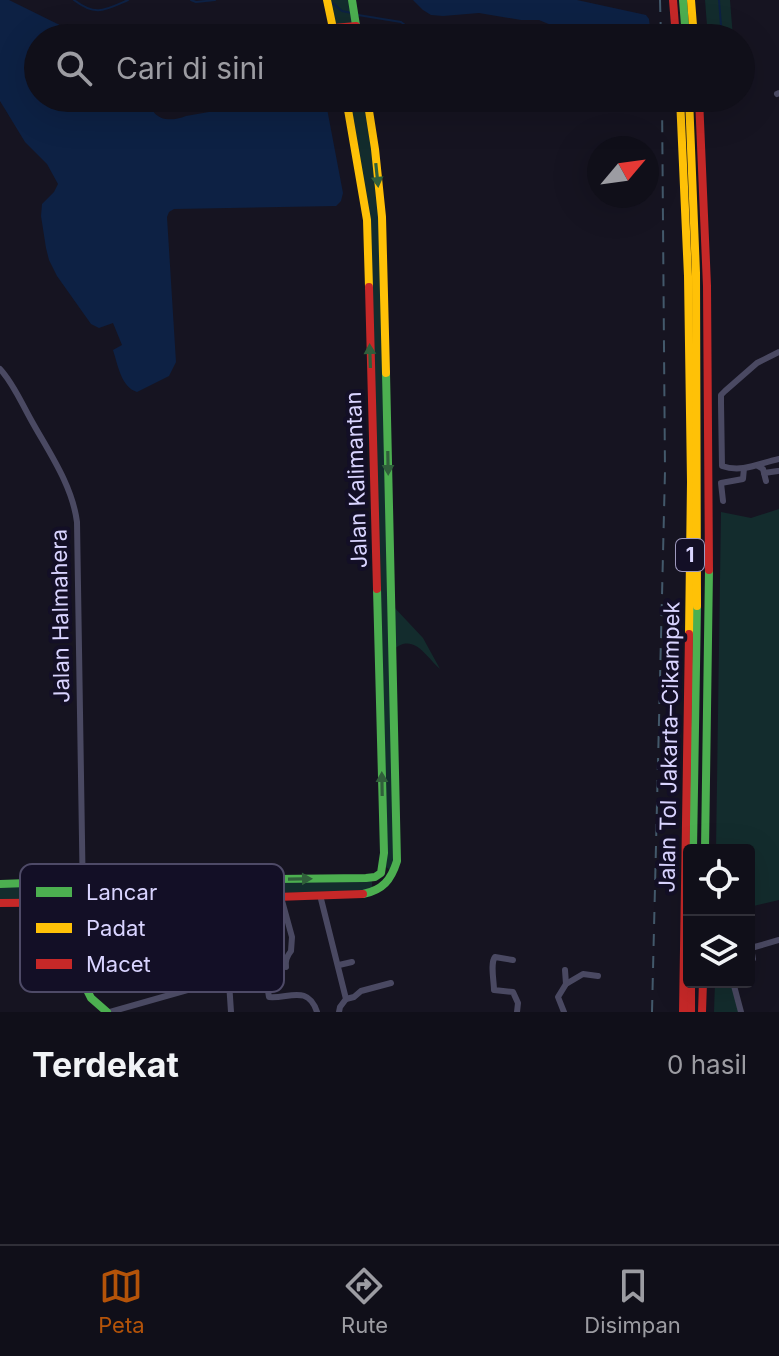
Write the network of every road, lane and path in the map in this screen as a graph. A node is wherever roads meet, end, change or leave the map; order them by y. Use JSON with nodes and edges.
{"nodes":[{"id":1,"x":673,"y":0,"type":"edge"},
{"id":2,"x":687,"y":0,"type":"edge"},
{"id":3,"x":353,"y":1,"type":"edge"},
{"id":4,"x":328,"y":4,"type":"edge"},
{"id":5,"x":356,"y":22,"type":"joint"},
{"id":6,"x":332,"y":24,"type":"edge"},
{"id":7,"x":352,"y":24,"type":"edge"},
{"id":8,"x":675,"y":24,"type":"edge"},
{"id":9,"x":689,"y":24,"type":"edge"},
{"id":10,"x":348,"y":112,"type":"edge"},
{"id":11,"x":369,"y":112,"type":"edge"},
{"id":12,"x":681,"y":112,"type":"edge"},
{"id":13,"x":694,"y":112,"type":"edge"},
{"id":14,"x":695,"y":112,"type":"edge"},
{"id":15,"x":354,"y":149,"type":"junction"},
{"id":16,"x":375,"y":149,"type":"junction"},
{"id":17,"x":779,"y":352,"type":"edge"},
{"id":18,"x":0,"y":369,"type":"edge"},
{"id":19,"x":779,"y":459,"type":"edge"},
{"id":20,"x":758,"y":466,"type":"junction"},
{"id":21,"x":744,"y":468,"type":"junction"},
{"id":22,"x":778,"y":471,"type":"edge"},
{"id":23,"x":373,"y":490,"type":"junction"},
{"id":24,"x":388,"y":491,"type":"junction"},
{"id":25,"x":723,"y":501,"type":"dead end"},
{"id":26,"x":696,"y":844,"type":"edge"},
{"id":27,"x":705,"y":844,"type":"edge"},
{"id":28,"x":397,"y":861,"type":"junction"},
{"id":29,"x":384,"y":862,"type":"junction"},
{"id":30,"x":82,"y":864,"type":"edge"},
{"id":31,"x":366,"y":878,"type":"junction"},
{"id":32,"x":284,"y":879,"type":"edge"},
{"id":33,"x":20,"y":883,"type":"edge"},
{"id":34,"x":0,"y":884,"type":"edge"},
{"id":35,"x":370,"y":893,"type":"junction"},
{"id":36,"x":320,"y":895,"type":"junction"},
{"id":37,"x":284,"y":897,"type":"edge"},
{"id":38,"x":284,"y":908,"type":"edge"},
{"id":39,"x":779,"y":940,"type":"edge"},
{"id":40,"x":755,"y":947,"type":"edge"},
{"id":41,"x":513,"y":960,"type":"dead end"},
{"id":42,"x":352,"y":962,"type":"dead end"},
{"id":43,"x":339,"y":965,"type":"junction"},
{"id":44,"x":286,"y":967,"type":"dead end"},
{"id":45,"x":565,"y":970,"type":"dead end"},
{"id":46,"x":598,"y":976,"type":"dead end"},
{"id":47,"x":391,"y":983,"type":"dead end"},
{"id":48,"x":566,"y":984,"type":"junction"},
{"id":49,"x":694,"y":988,"type":"edge"},
{"id":50,"x":703,"y":988,"type":"edge"},
{"id":51,"x":735,"y":988,"type":"edge"},
{"id":52,"x":88,"y":992,"type":"edge"},
{"id":53,"x":180,"y":992,"type":"edge"},
{"id":54,"x":232,"y":992,"type":"edge"},
{"id":55,"x":268,"y":992,"type":"edge"},
{"id":56,"x":346,"y":999,"type":"junction"},
{"id":57,"x":109,"y":1012,"type":"edge"},
{"id":58,"x":231,"y":1012,"type":"edge"},
{"id":59,"x":317,"y":1012,"type":"edge"},
{"id":60,"x":339,"y":1012,"type":"edge"},
{"id":61,"x":517,"y":1012,"type":"edge"},
{"id":62,"x":564,"y":1012,"type":"edge"},
{"id":63,"x":683,"y":1012,"type":"edge"},
{"id":64,"x":693,"y":1012,"type":"edge"},
{"id":65,"x":702,"y":1012,"type":"edge"},
{"id":66,"x":741,"y":1012,"type":"edge"}],
"edges":[{"from":1,"to":8,"type":"main road"},
{"from":2,"to":9,"type":"main road"},
{"from":3,"to":5,"type":"main road"},
{"from":4,"to":6,"type":"main road"},
{"from":5,"to":7,"type":"main road"},
{"from":10,"to":15,"type":"main road","name":"Jalan Kalimantan"},
{"from":11,"to":16,"type":"main road","name":"Jalan Kalimantan"},
{"from":12,"to":63,"type":"main road","name":"Jalan Tol Jakarta–Cikampek","number":"1"},
{"from":13,"to":26,"type":"main road","number":"1"},
{"from":14,"to":27,"type":"main road","name":"Jalan Tol Jakarta–Cikampek","number":"1"},
{"from":15,"to":16,"type":"main road"},
{"from":23,"to":15,"type":"main road","name":"Jalan Kalimantan","one_way":true},
{"from":16,"to":24,"type":"main road","name":"Jalan Kalimantan","one_way":true},
{"from":17,"to":21,"type":"street"},
{"from":18,"to":30,"type":"street","name":"Jalan Halmahera"},
{"from":19,"to":20,"type":"street"},
{"from":20,"to":21,"type":"street"},
{"from":20,"to":22,"type":"street"},
{"from":21,"to":25,"type":"street"},
{"from":23,"to":24,"type":"main road"},
{"from":29,"to":23,"type":"main road","name":"Jalan Kalimantan","one_way":true},
{"from":24,"to":28,"type":"main road","name":"Jalan Kalimantan"},
{"from":28,"to":29,"type":"main road"},
{"from":28,"to":35,"type":"main road"},
{"from":29,"to":31,"type":"main road"},
{"from":32,"to":31,"type":"main road","one_way":true},
{"from":31,"to":35,"type":"main road"},
{"from":33,"to":34,"type":"main road"},
{"from":35,"to":36,"type":"main road"},
{"from":36,"to":37,"type":"main road"},
{"from":36,"to":43,"type":"street"},
{"from":38,"to":44,"type":"street"},
{"from":39,"to":40,"type":"street"},
{"from":41,"to":61,"type":"street"},
{"from":42,"to":43,"type":"street"},
{"from":43,"to":56,"type":"street"},
{"from":45,"to":48,"type":"street"},
{"from":46,"to":48,"type":"street"},
{"from":47,"to":56,"type":"street"},
{"from":48,"to":62,"type":"street"},
{"from":49,"to":64,"type":"main road"},
{"from":50,"to":65,"type":"main road"},
{"from":51,"to":66,"type":"street"},
{"from":52,"to":57,"type":"main road"},
{"from":53,"to":57,"type":"street"},
{"from":54,"to":58,"type":"street"},
{"from":55,"to":59,"type":"street"},
{"from":56,"to":60,"type":"street"}]}
